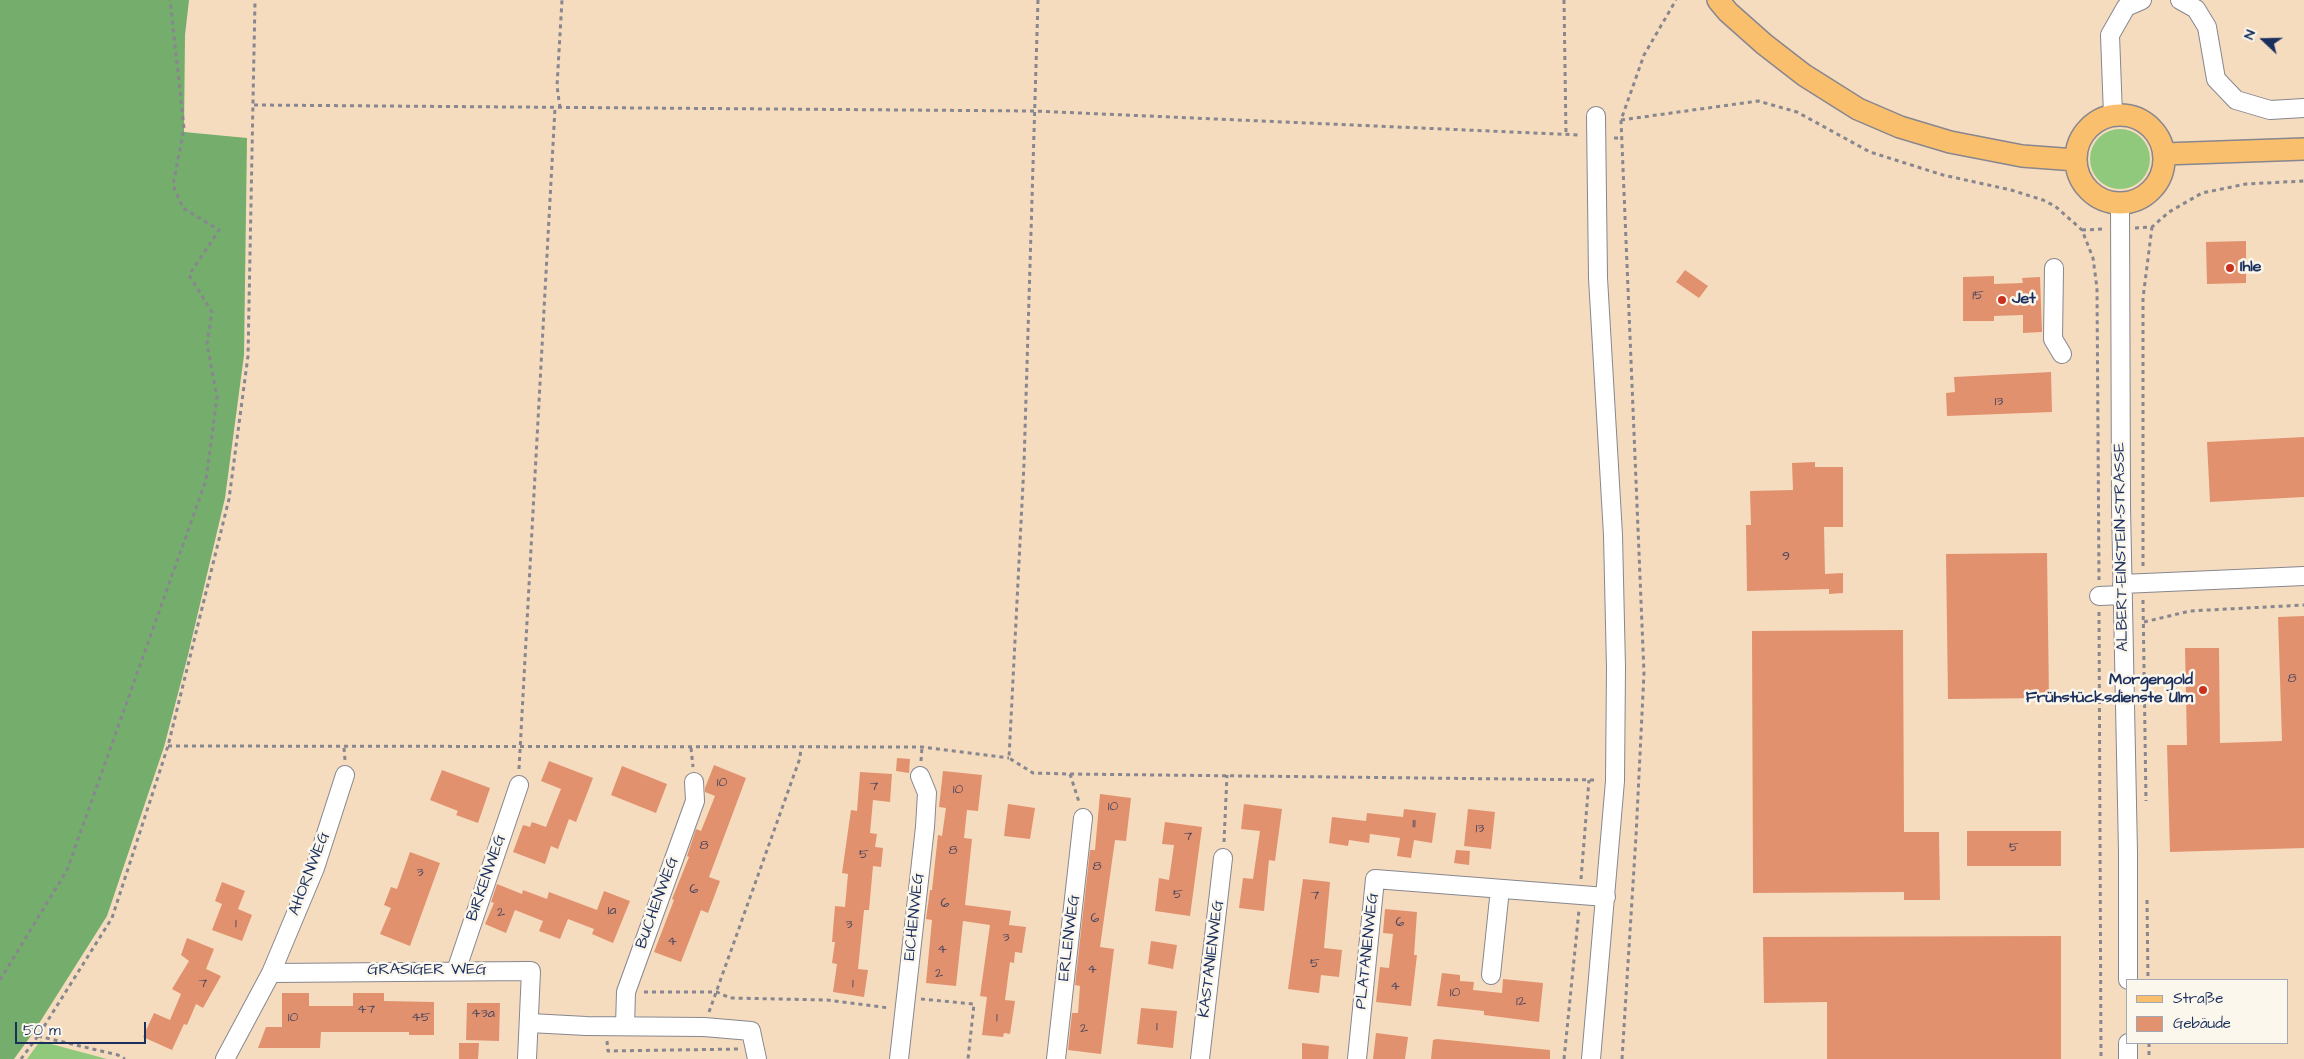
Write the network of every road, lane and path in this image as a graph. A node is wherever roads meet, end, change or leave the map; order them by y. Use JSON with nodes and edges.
{"nodes":[{"id":1,"x":170,"y":0,"type":"edge"},
{"id":2,"x":255,"y":0,"type":"edge"},
{"id":3,"x":562,"y":0,"type":"edge"},
{"id":4,"x":1038,"y":0,"type":"edge"},
{"id":5,"x":1564,"y":0,"type":"edge"},
{"id":6,"x":1676,"y":0,"type":"edge"},
{"id":7,"x":1718,"y":0,"type":"edge"},
{"id":8,"x":2142,"y":0,"type":"edge"},
{"id":9,"x":2180,"y":0,"type":"edge"},
{"id":10,"x":254,"y":106,"type":"junction"},
{"id":11,"x":555,"y":108,"type":"junction"},
{"id":12,"x":560,"y":108,"type":"junction"},
{"id":13,"x":2304,"y":108,"type":"edge"},
{"id":14,"x":1034,"y":111,"type":"junction"},
{"id":15,"x":2113,"y":115,"type":"junction"},
{"id":16,"x":1596,"y":116,"type":"dead end"},
{"id":17,"x":1621,"y":120,"type":"junction"},
{"id":18,"x":1566,"y":135,"type":"junction"},
{"id":19,"x":1594,"y":136,"type":"junction"},
{"id":20,"x":1621,"y":138,"type":"junction"},
{"id":21,"x":2304,"y":149,"type":"edge"},
{"id":22,"x":2164,"y":154,"type":"junction"},
{"id":23,"x":2076,"y":160,"type":"junction"},
{"id":24,"x":2304,"y":181,"type":"edge"},
{"id":25,"x":1622,"y":188,"type":"dead end"},
{"id":26,"x":2120,"y":203,"type":"junction"},
{"id":27,"x":2054,"y":268,"type":"dead end"},
{"id":28,"x":2062,"y":354,"type":"dead end"},
{"id":29,"x":2304,"y":576,"type":"edge"},
{"id":30,"x":2143,"y":583,"type":"junction"},
{"id":31,"x":2122,"y":590,"type":"junction"},
{"id":32,"x":2099,"y":596,"type":"junction"},
{"id":33,"x":2304,"y":605,"type":"edge"},
{"id":34,"x":520,"y":745,"type":"junction"},
{"id":35,"x":168,"y":746,"type":"junction"},
{"id":36,"x":802,"y":746,"type":"junction"},
{"id":37,"x":1009,"y":758,"type":"junction"},
{"id":38,"x":1070,"y":774,"type":"junction"},
{"id":39,"x":345,"y":775,"type":"dead end"},
{"id":40,"x":1227,"y":775,"type":"junction"},
{"id":41,"x":920,"y":776,"type":"dead end"},
{"id":42,"x":694,"y":782,"type":"dead end"},
{"id":43,"x":519,"y":785,"type":"joint"},
{"id":44,"x":1084,"y":818,"type":"joint"},
{"id":45,"x":1223,"y":858,"type":"joint"},
{"id":46,"x":1500,"y":890,"type":"junction"},
{"id":47,"x":1580,"y":895,"type":"junction"},
{"id":48,"x":1606,"y":896,"type":"junction"},
{"id":49,"x":456,"y":971,"type":"junction"},
{"id":50,"x":271,"y":973,"type":"junction"},
{"id":51,"x":1491,"y":975,"type":"dead end"},
{"id":52,"x":2128,"y":979,"type":"edge"},
{"id":53,"x":0,"y":980,"type":"edge"},
{"id":54,"x":626,"y":992,"type":"junction"},
{"id":55,"x":717,"y":992,"type":"junction"},
{"id":56,"x":905,"y":1003,"type":"junction"},
{"id":57,"x":530,"y":1023,"type":"junction"},
{"id":58,"x":607,"y":1026,"type":"junction"},
{"id":59,"x":626,"y":1026,"type":"junction"},
{"id":60,"x":704,"y":1026,"type":"junction"},
{"id":61,"x":38,"y":1036,"type":"junction"},
{"id":62,"x":2128,"y":1044,"type":"edge"},
{"id":63,"x":2149,"y":1044,"type":"edge"},
{"id":64,"x":756,"y":1054,"type":"edge"},
{"id":65,"x":21,"y":1059,"type":"edge"},
{"id":66,"x":125,"y":1059,"type":"edge"},
{"id":67,"x":225,"y":1059,"type":"edge"},
{"id":68,"x":526,"y":1059,"type":"edge"},
{"id":69,"x":898,"y":1059,"type":"edge"},
{"id":70,"x":968,"y":1059,"type":"edge"},
{"id":71,"x":1056,"y":1059,"type":"edge"},
{"id":72,"x":1200,"y":1059,"type":"edge"},
{"id":73,"x":1357,"y":1059,"type":"edge"},
{"id":74,"x":1564,"y":1059,"type":"edge"},
{"id":75,"x":1592,"y":1059,"type":"edge"},
{"id":76,"x":2101,"y":1059,"type":"edge"},
{"id":77,"x":2128,"y":1059,"type":"edge"},
{"id":78,"x":2149,"y":1059,"type":"edge"}],
"edges":[{"from":1,"to":53,"type":"path"},
{"from":2,"to":10,"type":"path"},
{"from":3,"to":12,"type":"path"},
{"from":4,"to":14,"type":"path"},
{"from":5,"to":18,"type":"path"},
{"from":6,"to":17,"type":"path"},
{"from":7,"to":23,"type":"main road"},
{"from":8,"to":15,"type":"street"},
{"from":9,"to":13,"type":"street"},
{"from":10,"to":11,"type":"path"},
{"from":10,"to":35,"type":"path"},
{"from":11,"to":12,"type":"path"},
{"from":11,"to":34,"type":"path"},
{"from":12,"to":14,"type":"path"},
{"from":14,"to":18,"type":"path"},
{"from":14,"to":37,"type":"path"},
{"from":15,"to":22,"type":"main road"},
{"from":15,"to":23,"type":"main road"},
{"from":16,"to":19,"type":"street"},
{"from":17,"to":20,"type":"path"},
{"from":17,"to":32,"type":"path"},
{"from":18,"to":19,"type":"path"},
{"from":19,"to":20,"type":"path"},
{"from":19,"to":48,"type":"street"},
{"from":20,"to":25,"type":"path"},
{"from":21,"to":22,"type":"main road"},
{"from":22,"to":26,"type":"main road"},
{"from":23,"to":26,"type":"main road"},
{"from":24,"to":30,"type":"path"},
{"from":26,"to":31,"type":"street","name":"ALBERT-EINSTEIN-STRASSE"},
{"from":27,"to":28,"type":"street"},
{"from":29,"to":30,"type":"street"},
{"from":30,"to":31,"type":"street"},
{"from":30,"to":33,"type":"path"},
{"from":31,"to":32,"type":"street"},
{"from":31,"to":52,"type":"street","name":"ALBERT-EINSTEIN-STRASSE"},
{"from":32,"to":76,"type":"path"},
{"from":34,"to":35,"type":"path"},
{"from":34,"to":36,"type":"path"},
{"from":34,"to":43,"type":"path"},
{"from":35,"to":61,"type":"path"},
{"from":36,"to":37,"type":"path"},
{"from":36,"to":55,"type":"path"},
{"from":37,"to":38,"type":"path"},
{"from":38,"to":40,"type":"path"},
{"from":38,"to":44,"type":"path"},
{"from":39,"to":50,"type":"street","name":"AHORNWEG"},
{"from":40,"to":45,"type":"path"},
{"from":40,"to":47,"type":"path"},
{"from":41,"to":56,"type":"street","name":"EICHENWEG"},
{"from":42,"to":54,"type":"street","name":"BUCHENWEG"},
{"from":43,"to":49,"type":"street","name":"BIRKENWEG"},
{"from":44,"to":71,"type":"street","name":"ERLENWEG"},
{"from":45,"to":72,"type":"street","name":"KASTANIENWEG"},
{"from":46,"to":47,"type":"street","name":"PLATANENWEG"},
{"from":46,"to":51,"type":"street"},
{"from":46,"to":73,"type":"street","name":"PLATANENWEG"},
{"from":47,"to":48,"type":"street","name":"PLATANENWEG"},
{"from":47,"to":74,"type":"path"},
{"from":48,"to":75,"type":"street"},
{"from":49,"to":50,"type":"street","name":"GRASIGER WEG"},
{"from":49,"to":57,"type":"street","name":"GRASIGER WEG"},
{"from":50,"to":67,"type":"street","name":"AHORNWEG"},
{"from":54,"to":55,"type":"path"},
{"from":54,"to":59,"type":"street","name":"BUCHENWEG"},
{"from":55,"to":56,"type":"path"},
{"from":55,"to":60,"type":"path"},
{"from":56,"to":69,"type":"street","name":"EICHENWEG"},
{"from":56,"to":70,"type":"path"},
{"from":57,"to":58,"type":"street"},
{"from":57,"to":68,"type":"street","name":"GRASIGER WEG"},
{"from":58,"to":59,"type":"street"},
{"from":58,"to":64,"type":"path"},
{"from":59,"to":60,"type":"street"},
{"from":60,"to":64,"type":"street"},
{"from":61,"to":65,"type":"path"},
{"from":61,"to":66,"type":"path"},
{"from":62,"to":77,"type":"street"},
{"from":63,"to":78,"type":"path"}]}
